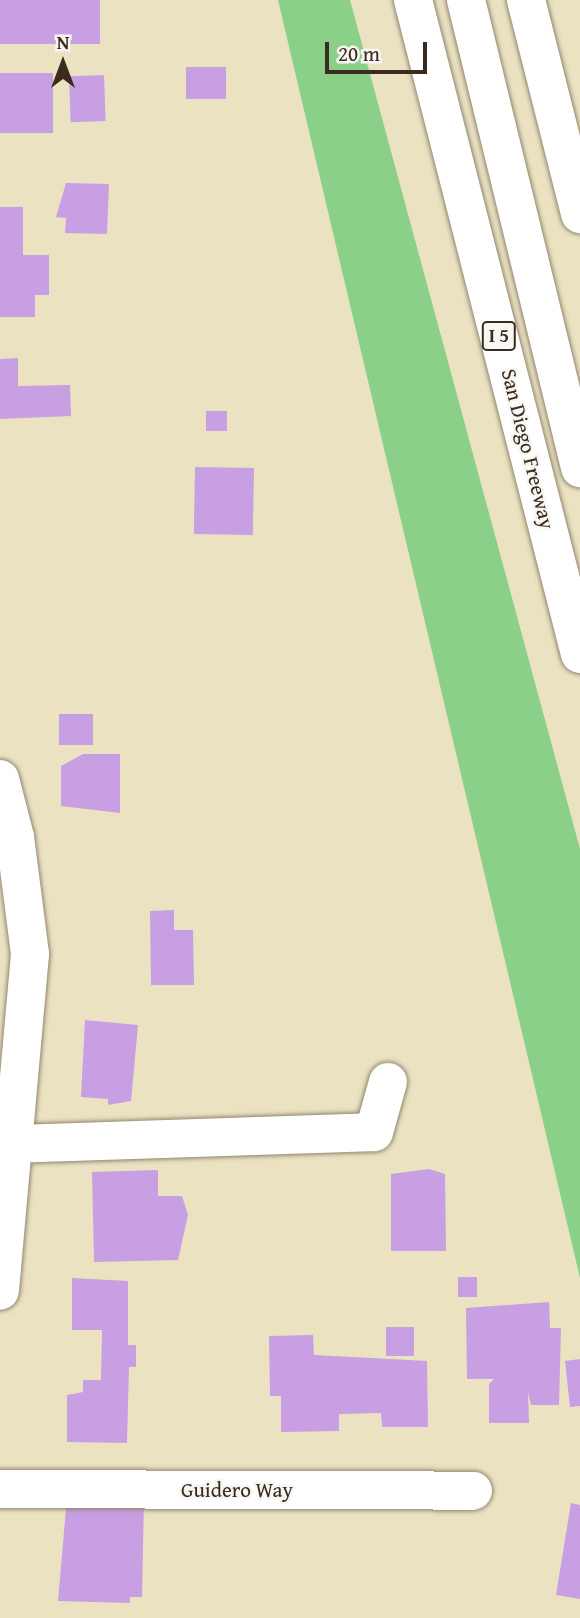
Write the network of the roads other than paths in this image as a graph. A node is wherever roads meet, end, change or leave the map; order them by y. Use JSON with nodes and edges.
{"nodes":[{"id":1,"x":466,"y":0,"type":"edge"},
{"id":2,"x":526,"y":0,"type":"edge"},
{"id":3,"x":414,"y":6,"type":"edge"},
{"id":4,"x":580,"y":214,"type":"edge"},
{"id":5,"x":580,"y":468,"type":"edge"},
{"id":6,"x":580,"y":654,"type":"edge"},
{"id":7,"x":0,"y":779,"type":"edge"},
{"id":8,"x":387,"y":1082,"type":"dead end"},
{"id":9,"x":8,"y":1163,"type":"edge"},
{"id":10,"x":0,"y":1291,"type":"edge"},
{"id":11,"x":0,"y":1489,"type":"edge"},
{"id":12,"x":473,"y":1491,"type":"dead end"}],
"edges":[{"from":1,"to":5,"type":"main road"},
{"from":2,"to":4,"type":"main road"},
{"from":3,"to":6,"type":"main road","name":"San Diego Freeway","number":"I 5"},
{"from":7,"to":9,"type":"main road"},
{"from":8,"to":9,"type":"main road"},
{"from":9,"to":10,"type":"main road"},
{"from":11,"to":12,"type":"main road","name":"Guidero Way"}]}
